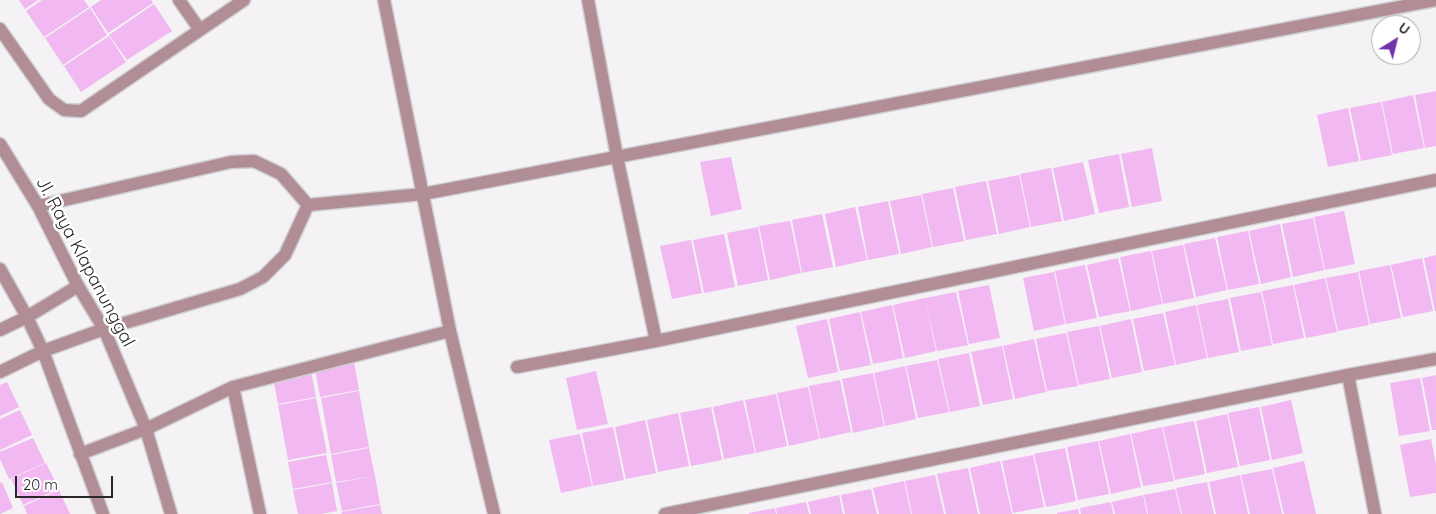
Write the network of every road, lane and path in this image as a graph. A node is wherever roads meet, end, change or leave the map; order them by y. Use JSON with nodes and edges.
{"nodes":[{"id":1,"x":179,"y":0,"type":"edge"},
{"id":2,"x":244,"y":0,"type":"edge"},
{"id":3,"x":384,"y":0,"type":"edge"},
{"id":4,"x":588,"y":0,"type":"edge"},
{"id":5,"x":1436,"y":0,"type":"edge"},
{"id":6,"x":0,"y":29,"type":"edge"},
{"id":7,"x":200,"y":30,"type":"junction"},
{"id":8,"x":0,"y":144,"type":"edge"},
{"id":9,"x":617,"y":158,"type":"junction"},
{"id":10,"x":1436,"y":180,"type":"edge"},
{"id":11,"x":423,"y":194,"type":"junction"},
{"id":12,"x":308,"y":205,"type":"junction"},
{"id":13,"x":38,"y":206,"type":"junction"},
{"id":14,"x":0,"y":269,"type":"edge"},
{"id":15,"x":78,"y":286,"type":"junction"},
{"id":16,"x":27,"y":317,"type":"junction"},
{"id":17,"x":104,"y":329,"type":"junction"},
{"id":18,"x":0,"y":330,"type":"edge"},
{"id":19,"x":450,"y":331,"type":"junction"},
{"id":20,"x":656,"y":341,"type":"junction"},
{"id":21,"x":43,"y":351,"type":"junction"},
{"id":22,"x":1436,"y":359,"type":"edge"},
{"id":23,"x":517,"y":367,"type":"dead end"},
{"id":24,"x":0,"y":372,"type":"edge"},
{"id":25,"x":1348,"y":375,"type":"junction"},
{"id":26,"x":233,"y":386,"type":"junction"},
{"id":27,"x":146,"y":429,"type":"junction"},
{"id":28,"x":80,"y":454,"type":"junction"},
{"id":29,"x":103,"y":514,"type":"edge"},
{"id":30,"x":171,"y":514,"type":"edge"},
{"id":31,"x":260,"y":514,"type":"edge"},
{"id":32,"x":494,"y":514,"type":"edge"},
{"id":33,"x":664,"y":514,"type":"edge"},
{"id":34,"x":1375,"y":514,"type":"edge"}],
"edges":[{"from":1,"to":7,"type":"street"},
{"from":2,"to":7,"type":"street"},
{"from":3,"to":11,"type":"street"},
{"from":4,"to":9,"type":"street"},
{"from":5,"to":9,"type":"street"},
{"from":6,"to":7,"type":"street"},
{"from":8,"to":13,"type":"street","name":"Jl. Raya Klapanunggal"},
{"from":9,"to":11,"type":"street"},
{"from":9,"to":20,"type":"street"},
{"from":10,"to":20,"type":"street"},
{"from":11,"to":12,"type":"street"},
{"from":11,"to":19,"type":"street"},
{"from":12,"to":13,"type":"street"},
{"from":12,"to":17,"type":"street"},
{"from":13,"to":15,"type":"street","name":"Jl. Raya Klapanunggal"},
{"from":14,"to":16,"type":"street"},
{"from":15,"to":16,"type":"street"},
{"from":15,"to":17,"type":"street","name":"Jl. Raya Klapanunggal"},
{"from":16,"to":18,"type":"street"},
{"from":16,"to":21,"type":"street"},
{"from":17,"to":21,"type":"street"},
{"from":17,"to":27,"type":"street","name":"Jl. Raya Klapanunggal"},
{"from":19,"to":26,"type":"street"},
{"from":19,"to":32,"type":"street"},
{"from":20,"to":23,"type":"street"},
{"from":21,"to":24,"type":"street"},
{"from":21,"to":28,"type":"street"},
{"from":22,"to":25,"type":"street"},
{"from":25,"to":33,"type":"street"},
{"from":25,"to":34,"type":"street"},
{"from":26,"to":27,"type":"street"},
{"from":26,"to":31,"type":"street"},
{"from":27,"to":28,"type":"street"},
{"from":27,"to":30,"type":"street","name":"Jl. Raya Klapanunggal"},
{"from":28,"to":29,"type":"street"}]}
